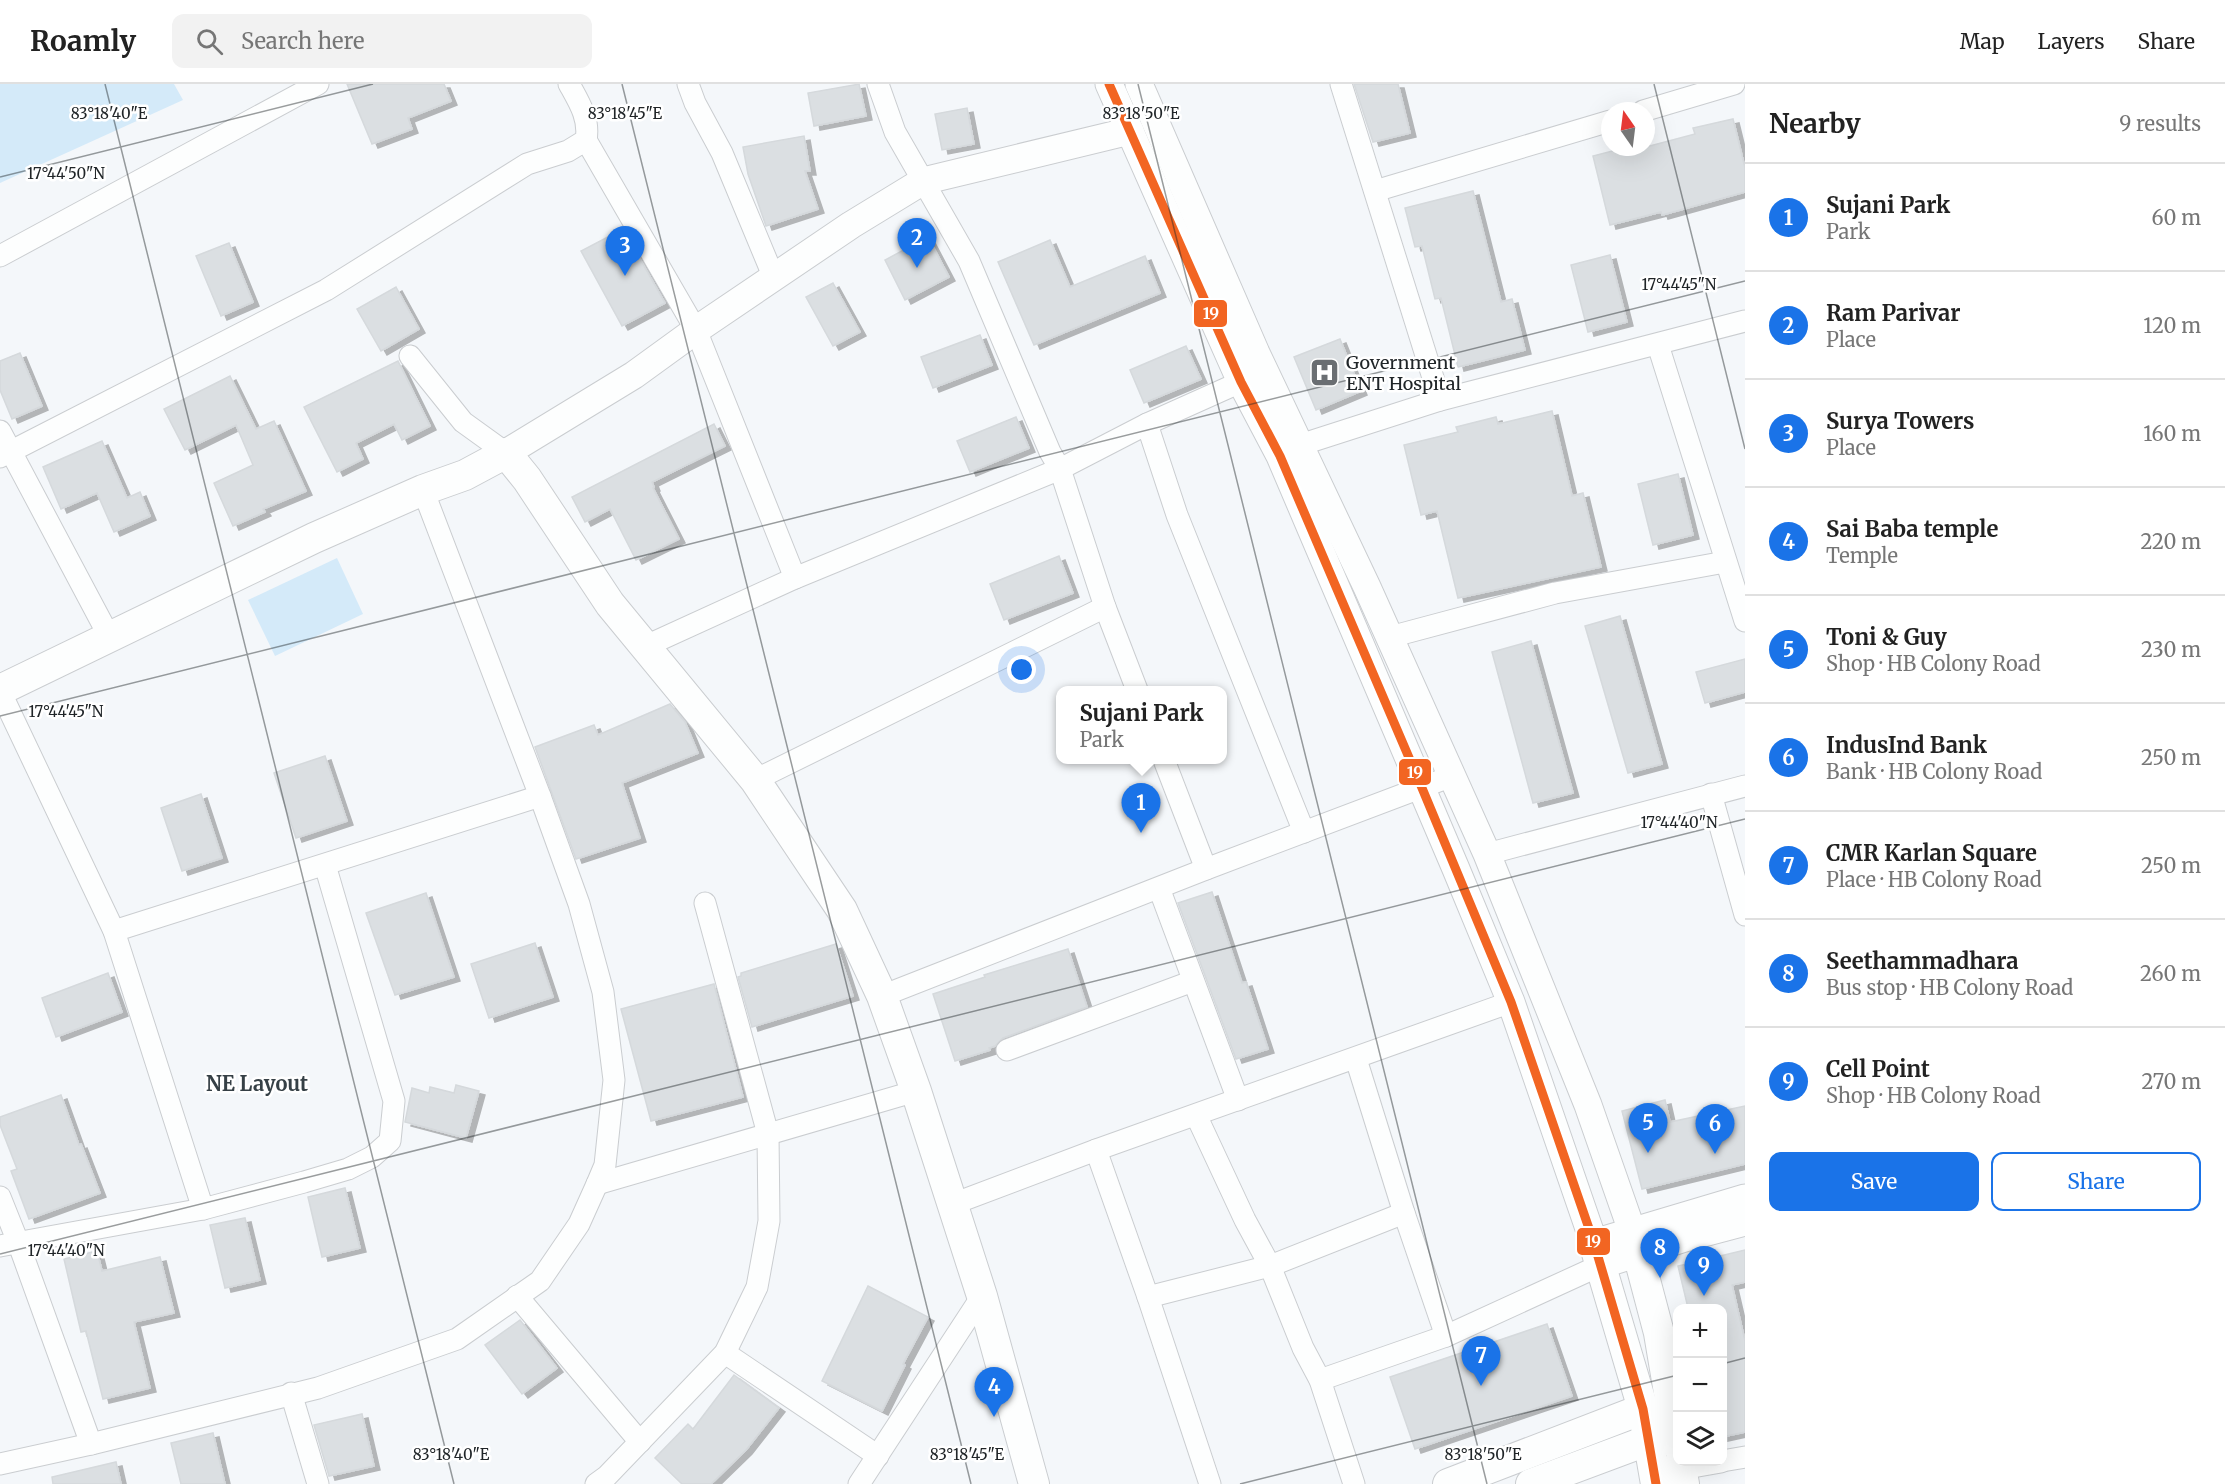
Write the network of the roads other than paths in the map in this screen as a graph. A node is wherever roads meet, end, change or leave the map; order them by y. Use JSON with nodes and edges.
{"nodes":[{"id":1,"x":318,"y":84,"type":"edge"},
{"id":2,"x":569,"y":84,"type":"edge"},
{"id":3,"x":688,"y":84,"type":"edge"},
{"id":4,"x":878,"y":84,"type":"edge"},
{"id":5,"x":1109,"y":84,"type":"edge"},
{"id":6,"x":1139,"y":84,"type":"edge"},
{"id":7,"x":1341,"y":84,"type":"edge"},
{"id":8,"x":1734,"y":84,"type":"edge"},
{"id":9,"x":1655,"y":107,"type":"edge"},
{"id":10,"x":1601,"y":124,"type":"edge"},
{"id":11,"x":1130,"y":131,"type":"junction"},
{"id":12,"x":586,"y":140,"type":"junction"},
{"id":13,"x":923,"y":181,"type":"junction"},
{"id":14,"x":1375,"y":191,"type":"junction"},
{"id":15,"x":0,"y":256,"type":"edge"},
{"id":16,"x":774,"y":278,"type":"junction"},
{"id":17,"x":1745,"y":321,"type":"edge"},
{"id":18,"x":696,"y":330,"type":"junction"},
{"id":19,"x":1658,"y":345,"type":"junction"},
{"id":20,"x":410,"y":356,"type":"dead end"},
{"id":21,"x":1265,"y":372,"type":"junction"},
{"id":22,"x":1241,"y":382,"type":"junction"},
{"id":23,"x":1440,"y":400,"type":"junction"},
{"id":24,"x":1147,"y":424,"type":"junction"},
{"id":25,"x":0,"y":431,"type":"edge"},
{"id":26,"x":1290,"y":451,"type":"junction"},
{"id":27,"x":506,"y":453,"type":"junction"},
{"id":28,"x":5,"y":455,"type":"edge"},
{"id":29,"x":1060,"y":469,"type":"junction"},
{"id":30,"x":423,"y":490,"type":"junction"},
{"id":31,"x":1725,"y":562,"type":"junction"},
{"id":32,"x":795,"y":578,"type":"junction"},
{"id":33,"x":1105,"y":607,"type":"junction"},
{"id":34,"x":1745,"y":621,"type":"edge"},
{"id":35,"x":110,"y":638,"type":"junction"},
{"id":36,"x":1390,"y":638,"type":"junction"},
{"id":37,"x":646,"y":646,"type":"junction"},
{"id":38,"x":1135,"y":686,"type":"edge"},
{"id":39,"x":0,"y":690,"type":"edge"},
{"id":40,"x":1166,"y":764,"type":"edge"},
{"id":41,"x":1452,"y":776,"type":"junction"},
{"id":42,"x":755,"y":780,"type":"junction"},
{"id":43,"x":1745,"y":786,"type":"edge"},
{"id":44,"x":1422,"y":788,"type":"junction"},
{"id":45,"x":1711,"y":794,"type":"junction"},
{"id":46,"x":540,"y":796,"type":"junction"},
{"id":47,"x":1304,"y":832,"type":"junction"},
{"id":48,"x":1487,"y":854,"type":"junction"},
{"id":49,"x":325,"y":865,"type":"junction"},
{"id":50,"x":1206,"y":869,"type":"junction"},
{"id":51,"x":1159,"y":888,"type":"junction"},
{"id":52,"x":705,"y":903,"type":"dead end"},
{"id":53,"x":1745,"y":915,"type":"edge"},
{"id":54,"x":114,"y":931,"type":"junction"},
{"id":55,"x":1193,"y":981,"type":"junction"},
{"id":56,"x":882,"y":996,"type":"junction"},
{"id":57,"x":1511,"y":1002,"type":"junction"},
{"id":58,"x":1007,"y":1050,"type":"dead end"},
{"id":59,"x":1356,"y":1059,"type":"junction"},
{"id":60,"x":916,"y":1091,"type":"junction"},
{"id":61,"x":1238,"y":1100,"type":"junction"},
{"id":62,"x":1196,"y":1115,"type":"junction"},
{"id":63,"x":768,"y":1134,"type":"junction"},
{"id":64,"x":1096,"y":1150,"type":"junction"},
{"id":65,"x":597,"y":1184,"type":"junction"},
{"id":66,"x":0,"y":1197,"type":"edge"},
{"id":67,"x":1745,"y":1198,"type":"edge"},
{"id":68,"x":953,"y":1204,"type":"junction"},
{"id":69,"x":203,"y":1209,"type":"junction"},
{"id":70,"x":1404,"y":1213,"type":"junction"},
{"id":71,"x":1745,"y":1222,"type":"edge"},
{"id":72,"x":1635,"y":1242,"type":"junction"},
{"id":73,"x":9,"y":1244,"type":"edge"},
{"id":74,"x":1598,"y":1254,"type":"junction"},
{"id":75,"x":1270,"y":1266,"type":"junction"},
{"id":76,"x":518,"y":1296,"type":"junction"},
{"id":77,"x":982,"y":1296,"type":"junction"},
{"id":78,"x":1148,"y":1297,"type":"junction"},
{"id":79,"x":1446,"y":1335,"type":"junction"},
{"id":80,"x":725,"y":1353,"type":"junction"},
{"id":81,"x":1320,"y":1380,"type":"junction"},
{"id":82,"x":291,"y":1393,"type":"junction"},
{"id":83,"x":1642,"y":1409,"type":"junction"},
{"id":84,"x":640,"y":1442,"type":"junction"},
{"id":85,"x":91,"y":1444,"type":"junction"},
{"id":86,"x":878,"y":1456,"type":"junction"},
{"id":87,"x":1745,"y":1457,"type":"edge"},
{"id":88,"x":1727,"y":1460,"type":"edge"},
{"id":89,"x":0,"y":1464,"type":"edge"},
{"id":90,"x":1671,"y":1464,"type":"edge"},
{"id":91,"x":318,"y":1484,"type":"edge"},
{"id":92,"x":596,"y":1484,"type":"edge"},
{"id":93,"x":859,"y":1484,"type":"edge"},
{"id":94,"x":1034,"y":1484,"type":"edge"},
{"id":95,"x":1210,"y":1484,"type":"edge"},
{"id":96,"x":1354,"y":1484,"type":"edge"},
{"id":97,"x":1448,"y":1484,"type":"edge"},
{"id":98,"x":1531,"y":1484,"type":"edge"}],
"edges":[{"from":1,"to":15,"type":"street"},
{"from":2,"to":12,"type":"street"},
{"from":3,"to":16,"type":"street"},
{"from":4,"to":13,"type":"street"},
{"from":5,"to":11,"type":"street"},
{"from":6,"to":21,"type":"street"},
{"from":7,"to":14,"type":"street"},
{"from":8,"to":9,"type":"street"},
{"from":10,"to":14,"type":"street"},
{"from":11,"to":13,"type":"street"},
{"from":11,"to":22,"type":"street"},
{"from":12,"to":18,"type":"street"},
{"from":12,"to":28,"type":"street"},
{"from":13,"to":16,"type":"street"},
{"from":13,"to":29,"type":"street"},
{"from":14,"to":23,"type":"street"},
{"from":16,"to":18,"type":"street"},
{"from":17,"to":19,"type":"street"},
{"from":18,"to":27,"type":"street"},
{"from":18,"to":32,"type":"street"},
{"from":19,"to":23,"type":"street"},
{"from":19,"to":31,"type":"street"},
{"from":20,"to":27,"type":"street"},
{"from":21,"to":22,"type":"street"},
{"from":21,"to":26,"type":"street"},
{"from":22,"to":24,"type":"street"},
{"from":22,"to":26,"type":"street"},
{"from":23,"to":26,"type":"street"},
{"from":24,"to":29,"type":"street"},
{"from":24,"to":47,"type":"street"},
{"from":25,"to":28,"type":"street"},
{"from":26,"to":36,"type":"street"},
{"from":26,"to":44,"type":"street"},
{"from":27,"to":30,"type":"main road"},
{"from":27,"to":37,"type":"main road"},
{"from":28,"to":35,"type":"street"},
{"from":29,"to":32,"type":"street"},
{"from":29,"to":33,"type":"street"},
{"from":30,"to":35,"type":"main road"},
{"from":30,"to":46,"type":"street"},
{"from":31,"to":34,"type":"street"},
{"from":31,"to":36,"type":"street"},
{"from":32,"to":37,"type":"street"},
{"from":33,"to":38,"type":"street"},
{"from":33,"to":42,"type":"street"},
{"from":35,"to":39,"type":"main road"},
{"from":36,"to":41,"type":"street"},
{"from":37,"to":42,"type":"main road"},
{"from":39,"to":54,"type":"street"},
{"from":40,"to":50,"type":"street"},
{"from":41,"to":44,"type":"street"},
{"from":41,"to":48,"type":"street"},
{"from":42,"to":56,"type":"main road"},
{"from":43,"to":45,"type":"street"},
{"from":44,"to":47,"type":"street"},
{"from":44,"to":57,"type":"street"},
{"from":45,"to":48,"type":"street"},
{"from":45,"to":53,"type":"street"},
{"from":46,"to":49,"type":"street"},
{"from":46,"to":65,"type":"street"},
{"from":47,"to":50,"type":"street"},
{"from":48,"to":72,"type":"street"},
{"from":49,"to":54,"type":"street"},
{"from":49,"to":69,"type":"street"},
{"from":50,"to":51,"type":"street"},
{"from":51,"to":55,"type":"street"},
{"from":51,"to":56,"type":"street"},
{"from":52,"to":63,"type":"street"},
{"from":54,"to":69,"type":"street"},
{"from":55,"to":58,"type":"street"},
{"from":55,"to":61,"type":"street"},
{"from":56,"to":60,"type":"main road"},
{"from":57,"to":59,"type":"street"},
{"from":57,"to":74,"type":"street"},
{"from":59,"to":61,"type":"street"},
{"from":59,"to":70,"type":"street"},
{"from":60,"to":63,"type":"street"},
{"from":60,"to":68,"type":"main road"},
{"from":61,"to":62,"type":"street"},
{"from":62,"to":64,"type":"street"},
{"from":62,"to":75,"type":"street"},
{"from":63,"to":65,"type":"street"},
{"from":63,"to":80,"type":"street"},
{"from":64,"to":68,"type":"street"},
{"from":64,"to":78,"type":"street"},
{"from":65,"to":76,"type":"street"},
{"from":66,"to":73,"type":"street"},
{"from":67,"to":72,"type":"street"},
{"from":68,"to":77,"type":"main road"},
{"from":69,"to":73,"type":"street"},
{"from":70,"to":75,"type":"street"},
{"from":70,"to":79,"type":"street"},
{"from":71,"to":72,"type":"street"},
{"from":72,"to":74,"type":"street"},
{"from":72,"to":90,"type":"main road"},
{"from":73,"to":85,"type":"street"},
{"from":74,"to":79,"type":"street"},
{"from":74,"to":83,"type":"main road"},
{"from":75,"to":78,"type":"street"},
{"from":75,"to":81,"type":"street"},
{"from":76,"to":82,"type":"street"},
{"from":76,"to":84,"type":"street"},
{"from":77,"to":86,"type":"street"},
{"from":77,"to":94,"type":"main road"},
{"from":78,"to":95,"type":"street"},
{"from":79,"to":81,"type":"street"},
{"from":80,"to":84,"type":"street"},
{"from":80,"to":86,"type":"street"},
{"from":81,"to":96,"type":"street"},
{"from":82,"to":85,"type":"street"},
{"from":82,"to":91,"type":"street"},
{"from":83,"to":90,"type":"main road"},
{"from":83,"to":97,"type":"main road"},
{"from":84,"to":92,"type":"street"},
{"from":85,"to":89,"type":"street"},
{"from":86,"to":93,"type":"street"},
{"from":87,"to":88,"type":"street"},
{"from":90,"to":98,"type":"main road"}]}
